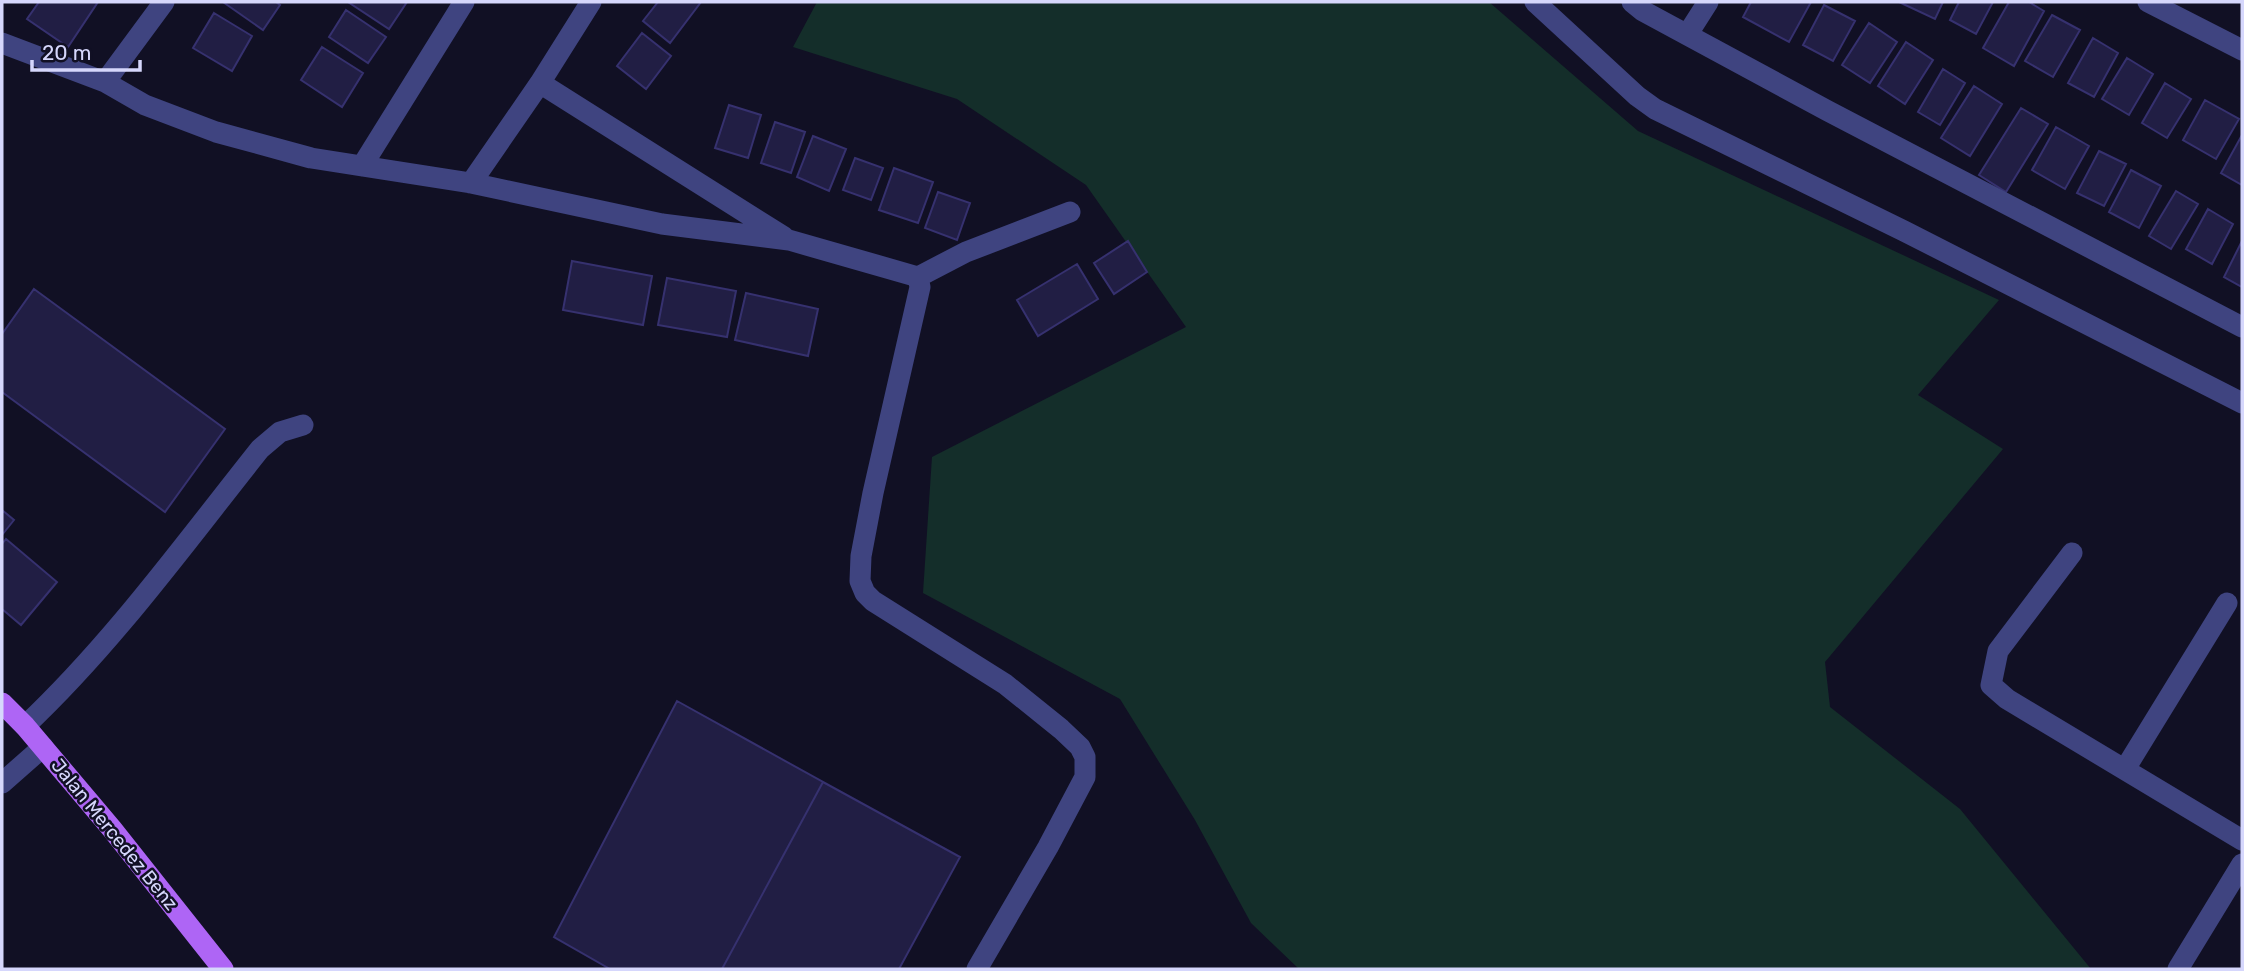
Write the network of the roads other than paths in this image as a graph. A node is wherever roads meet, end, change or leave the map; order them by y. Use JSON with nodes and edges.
{"nodes":[{"id":1,"x":164,"y":2,"type":"edge"},
{"id":2,"x":464,"y":2,"type":"edge"},
{"id":3,"x":590,"y":2,"type":"edge"},
{"id":4,"x":1535,"y":2,"type":"edge"},
{"id":5,"x":1632,"y":2,"type":"edge"},
{"id":6,"x":1708,"y":2,"type":"edge"},
{"id":7,"x":2148,"y":2,"type":"edge"},
{"id":8,"x":1687,"y":35,"type":"junction"},
{"id":9,"x":2,"y":43,"type":"edge"},
{"id":10,"x":2242,"y":50,"type":"edge"},
{"id":11,"x":105,"y":82,"type":"junction"},
{"id":12,"x":541,"y":83,"type":"junction"},
{"id":13,"x":362,"y":166,"type":"junction"},
{"id":14,"x":471,"y":183,"type":"junction"},
{"id":15,"x":1070,"y":212,"type":"dead end"},
{"id":16,"x":789,"y":240,"type":"junction"},
{"id":17,"x":918,"y":277,"type":"junction"},
{"id":18,"x":2242,"y":327,"type":"edge"},
{"id":19,"x":2242,"y":403,"type":"edge"},
{"id":20,"x":303,"y":425,"type":"dead end"},
{"id":21,"x":2072,"y":553,"type":"dead end"},
{"id":22,"x":2227,"y":603,"type":"dead end"},
{"id":23,"x":2,"y":703,"type":"edge"},
{"id":24,"x":25,"y":726,"type":"junction"},
{"id":25,"x":43,"y":747,"type":"junction"},
{"id":26,"x":2125,"y":769,"type":"junction"},
{"id":27,"x":2,"y":783,"type":"edge"},
{"id":28,"x":2242,"y":839,"type":"edge"},
{"id":29,"x":2242,"y":864,"type":"edge"},
{"id":30,"x":223,"y":969,"type":"edge"},
{"id":31,"x":977,"y":969,"type":"edge"},
{"id":32,"x":2178,"y":969,"type":"edge"}],
"edges":[{"from":1,"to":11,"type":"street"},
{"from":2,"to":13,"type":"street"},
{"from":3,"to":12,"type":"street"},
{"from":4,"to":19,"type":"street"},
{"from":5,"to":8,"type":"street"},
{"from":6,"to":8,"type":"street"},
{"from":7,"to":10,"type":"street"},
{"from":8,"to":18,"type":"street"},
{"from":9,"to":11,"type":"street"},
{"from":11,"to":13,"type":"street"},
{"from":12,"to":14,"type":"street"},
{"from":12,"to":16,"type":"street"},
{"from":13,"to":14,"type":"street"},
{"from":14,"to":16,"type":"street"},
{"from":15,"to":17,"type":"street"},
{"from":16,"to":17,"type":"street"},
{"from":17,"to":31,"type":"street"},
{"from":20,"to":24,"type":"street"},
{"from":21,"to":26,"type":"street"},
{"from":22,"to":26,"type":"street"},
{"from":23,"to":24,"type":"main road","name":"Jalan Mercedez Benz"},
{"from":24,"to":25,"type":"main road","name":"Jalan Mercedez Benz"},
{"from":25,"to":27,"type":"street"},
{"from":25,"to":30,"type":"main road","name":"Jalan Mercedez Benz"},
{"from":26,"to":28,"type":"street"},
{"from":29,"to":32,"type":"street"}]}
